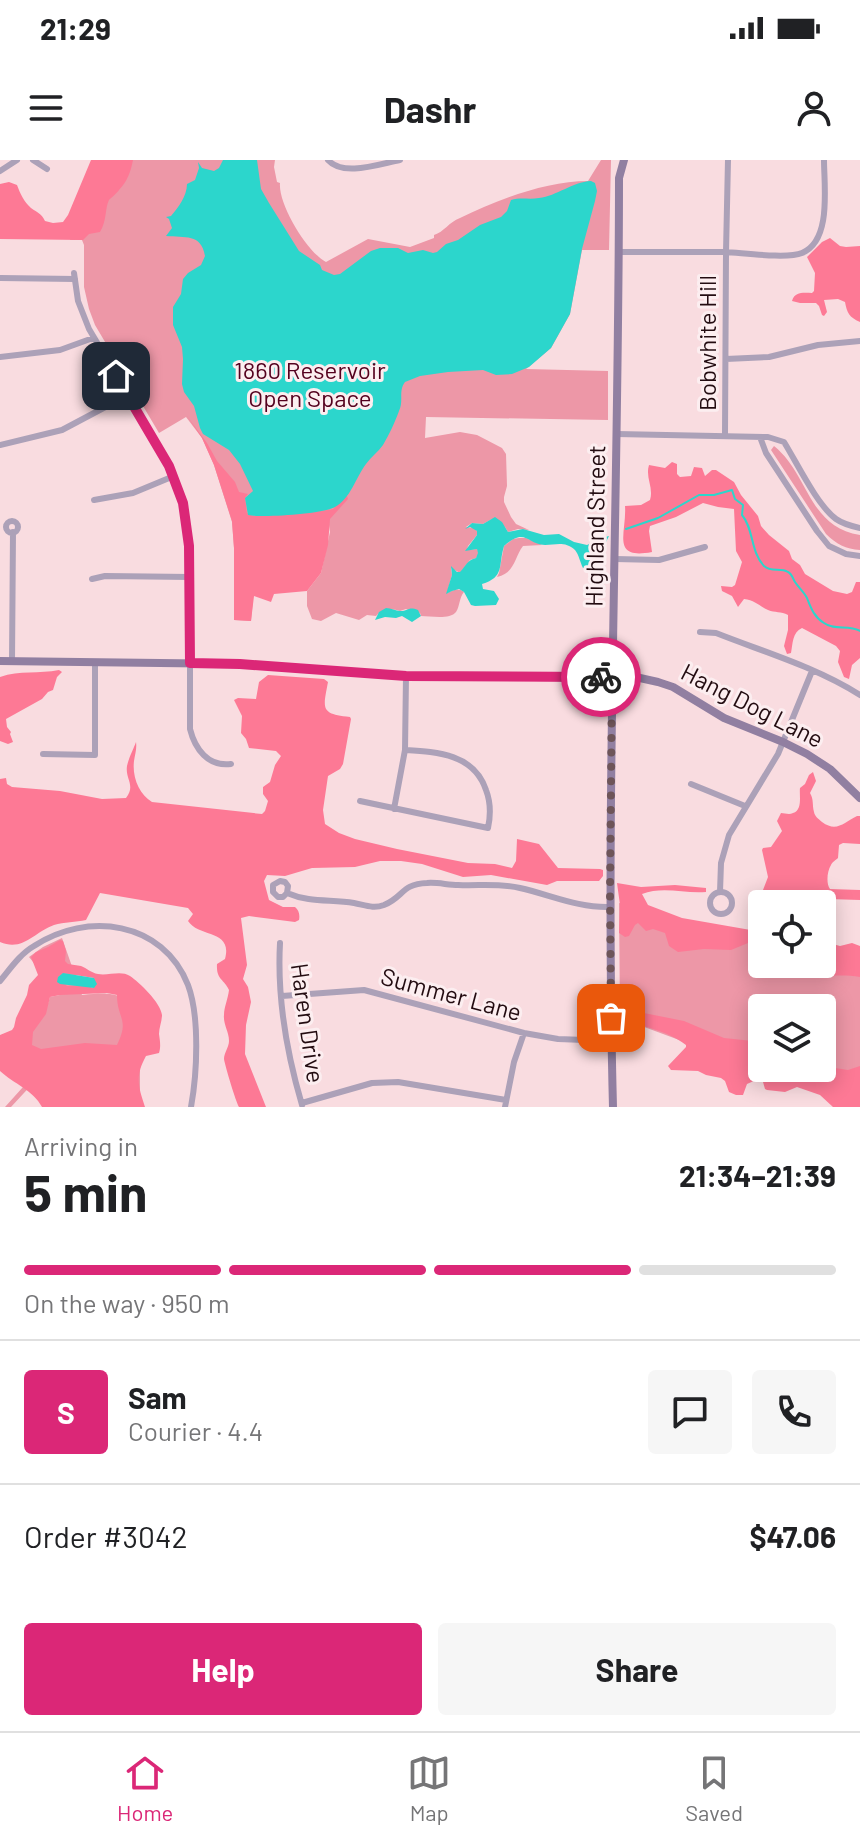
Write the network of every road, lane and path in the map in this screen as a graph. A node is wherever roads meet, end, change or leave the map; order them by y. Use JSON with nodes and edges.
{"nodes":[{"id":1,"x":17,"y":160,"type":"edge"},
{"id":2,"x":33,"y":160,"type":"edge"},
{"id":3,"x":328,"y":160,"type":"edge"},
{"id":4,"x":400,"y":160,"type":"edge"},
{"id":5,"x":621,"y":160,"type":"edge"},
{"id":6,"x":728,"y":160,"type":"edge"},
{"id":7,"x":824,"y":160,"type":"edge"},
{"id":8,"x":47,"y":169,"type":"dead end"},
{"id":9,"x":0,"y":171,"type":"edge"},
{"id":10,"x":619,"y":252,"type":"junction"},
{"id":11,"x":726,"y":252,"type":"junction"},
{"id":12,"x":0,"y":278,"type":"edge"},
{"id":13,"x":93,"y":338,"type":"junction"},
{"id":14,"x":860,"y":341,"type":"edge"},
{"id":15,"x":0,"y":357,"type":"edge"},
{"id":16,"x":726,"y":359,"type":"junction"},
{"id":17,"x":128,"y":395,"type":"junction"},
{"id":18,"x":617,"y":434,"type":"junction"},
{"id":19,"x":725,"y":435,"type":"junction"},
{"id":20,"x":760,"y":437,"type":"junction"},
{"id":21,"x":0,"y":439,"type":"edge"},
{"id":22,"x":9,"y":442,"type":"junction"},
{"id":23,"x":0,"y":445,"type":"edge"},
{"id":24,"x":174,"y":476,"type":"junction"},
{"id":25,"x":94,"y":500,"type":"dead end"},
{"id":26,"x":860,"y":528,"type":"edge"},
{"id":27,"x":13,"y":532,"type":"dead end"},
{"id":28,"x":705,"y":547,"type":"dead end"},
{"id":29,"x":860,"y":556,"type":"edge"},
{"id":30,"x":615,"y":559,"type":"junction"},
{"id":31,"x":190,"y":577,"type":"junction"},
{"id":32,"x":92,"y":579,"type":"dead end"},
{"id":33,"x":700,"y":632,"type":"dead end"},
{"id":34,"x":0,"y":661,"type":"edge"},
{"id":35,"x":12,"y":661,"type":"junction"},
{"id":36,"x":95,"y":662,"type":"junction"},
{"id":37,"x":190,"y":663,"type":"junction"},
{"id":38,"x":812,"y":671,"type":"junction"},
{"id":39,"x":406,"y":676,"type":"junction"},
{"id":40,"x":612,"y":677,"type":"junction"},
{"id":41,"x":860,"y":695,"type":"edge"},
{"id":42,"x":783,"y":742,"type":"junction"},
{"id":43,"x":405,"y":750,"type":"junction"},
{"id":44,"x":43,"y":754,"type":"dead end"},
{"id":45,"x":231,"y":764,"type":"dead end"},
{"id":46,"x":691,"y":784,"type":"dead end"},
{"id":47,"x":860,"y":798,"type":"edge"},
{"id":48,"x":360,"y":801,"type":"dead end"},
{"id":49,"x":745,"y":806,"type":"junction"},
{"id":50,"x":394,"y":809,"type":"junction"},
{"id":51,"x":720,"y":892,"type":"dead end"},
{"id":52,"x":287,"y":893,"type":"dead end"},
{"id":53,"x":610,"y":907,"type":"junction"},
{"id":54,"x":280,"y":943,"type":"dead end"},
{"id":55,"x":0,"y":981,"type":"edge"},
{"id":56,"x":282,"y":996,"type":"junction"},
{"id":57,"x":524,"y":1033,"type":"junction"},
{"id":58,"x":611,"y":1041,"type":"junction"},
{"id":59,"x":505,"y":1103,"type":"edge"},
{"id":60,"x":302,"y":1105,"type":"edge"},
{"id":61,"x":191,"y":1107,"type":"edge"},
{"id":62,"x":613,"y":1107,"type":"edge"}],
"edges":[{"from":1,"to":9,"type":"street"},
{"from":2,"to":8,"type":"street"},
{"from":3,"to":4,"type":"street"},
{"from":5,"to":10,"type":"main road","name":"Highland Street"},
{"from":6,"to":11,"type":"street","name":"Bobwhite Hill"},
{"from":7,"to":11,"type":"street"},
{"from":10,"to":11,"type":"street"},
{"from":10,"to":18,"type":"main road","name":"Highland Street"},
{"from":11,"to":16,"type":"street","name":"Bobwhite Hill"},
{"from":12,"to":13,"type":"street"},
{"from":13,"to":15,"type":"street"},
{"from":13,"to":17,"type":"street"},
{"from":14,"to":16,"type":"street"},
{"from":16,"to":19,"type":"street","name":"Bobwhite Hill"},
{"from":17,"to":22,"type":"street"},
{"from":17,"to":24,"type":"street"},
{"from":18,"to":19,"type":"street"},
{"from":18,"to":30,"type":"main road","name":"Highland Street"},
{"from":19,"to":20,"type":"street"},
{"from":20,"to":26,"type":"street"},
{"from":20,"to":29,"type":"street"},
{"from":21,"to":22,"type":"street"},
{"from":22,"to":23,"type":"street"},
{"from":24,"to":25,"type":"street"},
{"from":24,"to":31,"type":"street"},
{"from":27,"to":35,"type":"street"},
{"from":28,"to":30,"type":"street"},
{"from":30,"to":40,"type":"main road","name":"Highland Street"},
{"from":31,"to":32,"type":"street"},
{"from":31,"to":37,"type":"street"},
{"from":33,"to":38,"type":"street"},
{"from":34,"to":35,"type":"main road","name":"Hang Dog Lane"},
{"from":35,"to":36,"type":"main road","name":"Hang Dog Lane"},
{"from":36,"to":37,"type":"main road","name":"Hang Dog Lane"},
{"from":36,"to":44,"type":"street"},
{"from":37,"to":39,"type":"main road","name":"Hang Dog Lane"},
{"from":37,"to":45,"type":"street"},
{"from":38,"to":41,"type":"street"},
{"from":38,"to":42,"type":"street"},
{"from":39,"to":40,"type":"main road","name":"Hang Dog Lane"},
{"from":39,"to":43,"type":"street"},
{"from":40,"to":42,"type":"main road","name":"Hang Dog Lane"},
{"from":40,"to":53,"type":"main road","name":"Highland Street"},
{"from":42,"to":47,"type":"main road","name":"Hang Dog Lane"},
{"from":42,"to":49,"type":"street"},
{"from":43,"to":50,"type":"street"},
{"from":43,"to":50,"type":"street"},
{"from":46,"to":49,"type":"street"},
{"from":48,"to":50,"type":"street"},
{"from":49,"to":51,"type":"street"},
{"from":52,"to":53,"type":"street"},
{"from":53,"to":58,"type":"main road","name":"Highland Street"},
{"from":54,"to":56,"type":"street","name":"Haren Drive"},
{"from":55,"to":61,"type":"street"},
{"from":56,"to":57,"type":"street","name":"Summer Lane"},
{"from":56,"to":60,"type":"street","name":"Haren Drive"},
{"from":57,"to":58,"type":"street","name":"Summer Lane"},
{"from":57,"to":59,"type":"street"},
{"from":58,"to":62,"type":"main road","name":"Highland Street"},
{"from":59,"to":60,"type":"street"}]}
